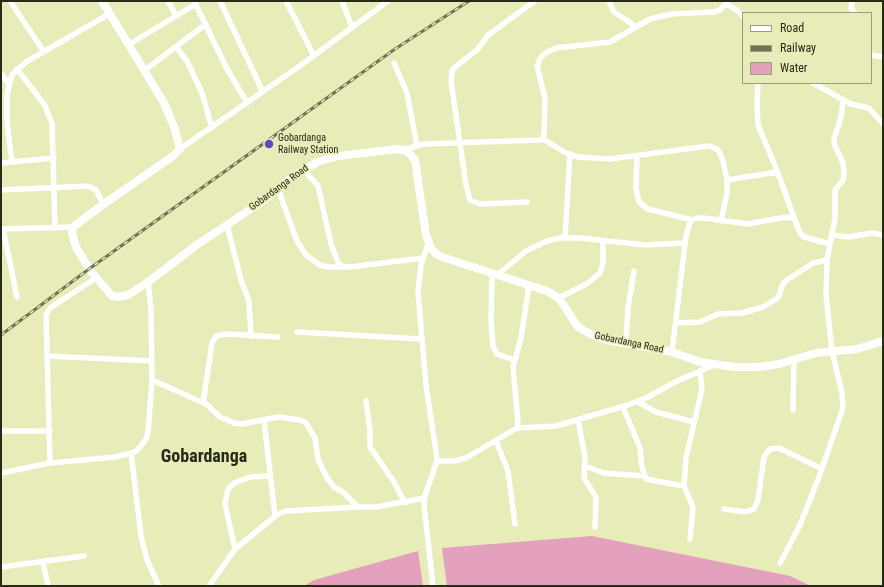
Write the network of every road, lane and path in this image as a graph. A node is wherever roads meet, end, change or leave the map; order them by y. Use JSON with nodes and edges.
{"nodes":[{"id":1,"x":10,"y":1,"type":"edge"},
{"id":2,"x":102,"y":1,"type":"edge"},
{"id":3,"x":168,"y":1,"type":"edge"},
{"id":4,"x":220,"y":1,"type":"edge"},
{"id":5,"x":286,"y":1,"type":"edge"},
{"id":6,"x":342,"y":1,"type":"edge"},
{"id":7,"x":388,"y":1,"type":"edge"},
{"id":8,"x":536,"y":1,"type":"edge"},
{"id":9,"x":608,"y":1,"type":"edge"},
{"id":10,"x":852,"y":1,"type":"edge"},
{"id":11,"x":195,"y":3,"type":"edge"},
{"id":12,"x":727,"y":3,"type":"edge"},
{"id":13,"x":854,"y":12,"type":"edge"},
{"id":14,"x":109,"y":14,"type":"junction"},
{"id":15,"x":176,"y":16,"type":"junction"},
{"id":16,"x":742,"y":16,"type":"edge"},
{"id":17,"x":206,"y":24,"type":"junction"},
{"id":18,"x":635,"y":26,"type":"junction"},
{"id":19,"x":352,"y":27,"type":"junction"},
{"id":20,"x":128,"y":45,"type":"junction"},
{"id":21,"x":176,"y":47,"type":"junction"},
{"id":22,"x":44,"y":52,"type":"junction"},
{"id":23,"x":872,"y":55,"type":"edge"},
{"id":24,"x":314,"y":56,"type":"junction"},
{"id":25,"x":883,"y":57,"type":"edge"},
{"id":26,"x":394,"y":63,"type":"dead end"},
{"id":27,"x":17,"y":70,"type":"junction"},
{"id":28,"x":145,"y":70,"type":"junction"},
{"id":29,"x":1,"y":75,"type":"edge"},
{"id":30,"x":8,"y":83,"type":"junction"},
{"id":31,"x":758,"y":84,"type":"edge"},
{"id":32,"x":815,"y":84,"type":"edge"},
{"id":33,"x":263,"y":92,"type":"junction"},
{"id":34,"x":843,"y":100,"type":"junction"},
{"id":35,"x":247,"y":103,"type":"junction"},
{"id":36,"x":883,"y":124,"type":"edge"},
{"id":37,"x":212,"y":128,"type":"junction"},
{"id":38,"x":543,"y":139,"type":"junction"},
{"id":39,"x":461,"y":143,"type":"junction"},
{"id":40,"x":417,"y":146,"type":"junction"},
{"id":41,"x":180,"y":149,"type":"junction"},
{"id":42,"x":403,"y":150,"type":"junction"},
{"id":43,"x":570,"y":154,"type":"junction"},
{"id":44,"x":637,"y":156,"type":"junction"},
{"id":45,"x":54,"y":158,"type":"junction"},
{"id":46,"x":12,"y":162,"type":"junction"},
{"id":47,"x":1,"y":163,"type":"edge"},
{"id":48,"x":304,"y":170,"type":"junction"},
{"id":49,"x":777,"y":172,"type":"junction"},
{"id":50,"x":727,"y":180,"type":"junction"},
{"id":51,"x":55,"y":189,"type":"junction"},
{"id":52,"x":278,"y":189,"type":"junction"},
{"id":53,"x":1,"y":190,"type":"edge"},
{"id":54,"x":527,"y":202,"type":"dead end"},
{"id":55,"x":102,"y":204,"type":"junction"},
{"id":56,"x":692,"y":220,"type":"junction"},
{"id":57,"x":795,"y":220,"type":"junction"},
{"id":58,"x":721,"y":221,"type":"junction"},
{"id":59,"x":227,"y":224,"type":"junction"},
{"id":60,"x":73,"y":227,"type":"junction"},
{"id":61,"x":55,"y":228,"type":"junction"},
{"id":62,"x":2,"y":229,"type":"edge"},
{"id":63,"x":832,"y":235,"type":"junction"},
{"id":64,"x":883,"y":235,"type":"edge"},
{"id":65,"x":564,"y":238,"type":"junction"},
{"id":66,"x":603,"y":242,"type":"junction"},
{"id":67,"x":685,"y":243,"type":"junction"},
{"id":68,"x":428,"y":244,"type":"junction"},
{"id":69,"x":830,"y":244,"type":"junction"},
{"id":70,"x":424,"y":258,"type":"junction"},
{"id":71,"x":827,"y":260,"type":"junction"},
{"id":72,"x":346,"y":267,"type":"junction"},
{"id":73,"x":634,"y":271,"type":"dead end"},
{"id":74,"x":495,"y":274,"type":"junction"},
{"id":75,"x":96,"y":278,"type":"junction"},
{"id":76,"x":148,"y":282,"type":"junction"},
{"id":77,"x":529,"y":285,"type":"junction"},
{"id":78,"x":17,"y":297,"type":"dead end"},
{"id":79,"x":560,"y":298,"type":"junction"},
{"id":80,"x":676,"y":323,"type":"junction"},
{"id":81,"x":297,"y":332,"type":"dead end"},
{"id":82,"x":251,"y":336,"type":"junction"},
{"id":83,"x":278,"y":338,"type":"dead end"},
{"id":84,"x":422,"y":339,"type":"junction"},
{"id":85,"x":883,"y":341,"type":"edge"},
{"id":86,"x":626,"y":342,"type":"junction"},
{"id":87,"x":832,"y":351,"type":"junction"},
{"id":88,"x":672,"y":352,"type":"junction"},
{"id":89,"x":47,"y":356,"type":"junction"},
{"id":90,"x":514,"y":360,"type":"junction"},
{"id":91,"x":794,"y":360,"type":"junction"},
{"id":92,"x":152,"y":361,"type":"junction"},
{"id":93,"x":714,"y":365,"type":"junction"},
{"id":94,"x":700,"y":371,"type":"junction"},
{"id":95,"x":152,"y":380,"type":"junction"},
{"id":96,"x":366,"y":401,"type":"dead end"},
{"id":97,"x":638,"y":402,"type":"junction"},
{"id":98,"x":203,"y":403,"type":"junction"},
{"id":99,"x":622,"y":407,"type":"junction"},
{"id":100,"x":793,"y":410,"type":"dead end"},
{"id":101,"x":264,"y":420,"type":"junction"},
{"id":102,"x":578,"y":420,"type":"junction"},
{"id":103,"x":694,"y":422,"type":"junction"},
{"id":104,"x":517,"y":428,"type":"junction"},
{"id":105,"x":1,"y":431,"type":"edge"},
{"id":106,"x":50,"y":431,"type":"junction"},
{"id":107,"x":496,"y":441,"type":"junction"},
{"id":108,"x":131,"y":453,"type":"junction"},
{"id":109,"x":436,"y":461,"type":"junction"},
{"id":110,"x":50,"y":463,"type":"junction"},
{"id":111,"x":585,"y":466,"type":"junction"},
{"id":112,"x":822,"y":469,"type":"junction"},
{"id":113,"x":1,"y":473,"type":"edge"},
{"id":114,"x":269,"y":476,"type":"junction"},
{"id":115,"x":644,"y":476,"type":"junction"},
{"id":116,"x":684,"y":486,"type":"junction"},
{"id":117,"x":425,"y":498,"type":"junction"},
{"id":118,"x":404,"y":502,"type":"junction"},
{"id":119,"x":358,"y":507,"type":"junction"},
{"id":120,"x":724,"y":509,"type":"dead end"},
{"id":121,"x":275,"y":516,"type":"junction"},
{"id":122,"x":515,"y":524,"type":"dead end"},
{"id":123,"x":595,"y":527,"type":"dead end"},
{"id":124,"x":690,"y":539,"type":"dead end"},
{"id":125,"x":235,"y":549,"type":"junction"},
{"id":126,"x":84,"y":556,"type":"dead end"},
{"id":127,"x":43,"y":562,"type":"junction"},
{"id":128,"x":780,"y":563,"type":"dead end"},
{"id":129,"x":1,"y":567,"type":"edge"},
{"id":130,"x":48,"y":586,"type":"edge"},
{"id":131,"x":159,"y":586,"type":"edge"},
{"id":132,"x":209,"y":586,"type":"edge"},
{"id":133,"x":433,"y":586,"type":"edge"}],
"edges":[{"from":1,"to":22,"type":"street"},
{"from":2,"to":14,"type":"main road"},
{"from":3,"to":15,"type":"street"},
{"from":4,"to":33,"type":"street"},
{"from":5,"to":24,"type":"street"},
{"from":6,"to":19,"type":"street"},
{"from":7,"to":19,"type":"street"},
{"from":8,"to":39,"type":"street"},
{"from":9,"to":18,"type":"street"},
{"from":10,"to":13,"type":"street"},
{"from":11,"to":15,"type":"street"},
{"from":11,"to":17,"type":"street"},
{"from":12,"to":16,"type":"street"},
{"from":12,"to":18,"type":"street"},
{"from":14,"to":20,"type":"main road"},
{"from":14,"to":22,"type":"street"},
{"from":15,"to":20,"type":"street"},
{"from":17,"to":21,"type":"street"},
{"from":17,"to":35,"type":"street"},
{"from":18,"to":38,"type":"street"},
{"from":19,"to":24,"type":"street"},
{"from":20,"to":28,"type":"main road"},
{"from":21,"to":28,"type":"street"},
{"from":21,"to":37,"type":"street"},
{"from":22,"to":27,"type":"street"},
{"from":23,"to":25,"type":"street"},
{"from":24,"to":33,"type":"street"},
{"from":26,"to":40,"type":"street"},
{"from":27,"to":30,"type":"street"},
{"from":27,"to":45,"type":"street"},
{"from":28,"to":41,"type":"main road"},
{"from":29,"to":30,"type":"street"},
{"from":30,"to":46,"type":"street"},
{"from":31,"to":49,"type":"street"},
{"from":32,"to":34,"type":"street"},
{"from":33,"to":35,"type":"street"},
{"from":34,"to":36,"type":"street"},
{"from":34,"to":63,"type":"street"},
{"from":35,"to":37,"type":"street"},
{"from":37,"to":41,"type":"street"},
{"from":38,"to":39,"type":"street"},
{"from":38,"to":43,"type":"street"},
{"from":39,"to":40,"type":"street"},
{"from":39,"to":54,"type":"street"},
{"from":40,"to":42,"type":"street"},
{"from":41,"to":55,"type":"main road"},
{"from":42,"to":48,"type":"main road","name":"Gobardanga Road"},
{"from":42,"to":68,"type":"main road"},
{"from":43,"to":44,"type":"street"},
{"from":43,"to":65,"type":"street"},
{"from":44,"to":50,"type":"street"},
{"from":44,"to":56,"type":"street"},
{"from":45,"to":46,"type":"street"},
{"from":45,"to":51,"type":"street"},
{"from":46,"to":47,"type":"street"},
{"from":48,"to":52,"type":"main road","name":"Gobardanga Road"},
{"from":48,"to":72,"type":"street"},
{"from":49,"to":50,"type":"street"},
{"from":49,"to":57,"type":"street"},
{"from":50,"to":58,"type":"street"},
{"from":51,"to":53,"type":"street"},
{"from":51,"to":55,"type":"street"},
{"from":51,"to":61,"type":"street"},
{"from":52,"to":59,"type":"main road","name":"Gobardanga Road"},
{"from":52,"to":72,"type":"street"},
{"from":55,"to":60,"type":"main road"},
{"from":56,"to":58,"type":"street"},
{"from":56,"to":67,"type":"street"},
{"from":57,"to":58,"type":"street"},
{"from":57,"to":69,"type":"street"},
{"from":59,"to":76,"type":"main road","name":"Gobardanga Road"},
{"from":59,"to":82,"type":"street"},
{"from":60,"to":61,"type":"street"},
{"from":60,"to":75,"type":"main road","name":"Gobardanga Road"},
{"from":61,"to":62,"type":"street"},
{"from":62,"to":78,"type":"street"},
{"from":63,"to":64,"type":"street"},
{"from":63,"to":69,"type":"street"},
{"from":65,"to":66,"type":"street"},
{"from":65,"to":74,"type":"street"},
{"from":66,"to":67,"type":"street"},
{"from":66,"to":79,"type":"street"},
{"from":67,"to":80,"type":"street"},
{"from":68,"to":70,"type":"street"},
{"from":68,"to":74,"type":"main road"},
{"from":69,"to":71,"type":"street"},
{"from":70,"to":72,"type":"street"},
{"from":70,"to":84,"type":"street"},
{"from":71,"to":80,"type":"street"},
{"from":71,"to":87,"type":"street"},
{"from":73,"to":86,"type":"street"},
{"from":74,"to":77,"type":"main road"},
{"from":74,"to":90,"type":"street"},
{"from":75,"to":76,"type":"main road","name":"Gobardanga Road"},
{"from":75,"to":89,"type":"street"},
{"from":76,"to":92,"type":"street"},
{"from":77,"to":79,"type":"main road"},
{"from":77,"to":90,"type":"street"},
{"from":79,"to":86,"type":"main road","name":"Gobardanga Road"},
{"from":80,"to":88,"type":"street"},
{"from":81,"to":84,"type":"street"},
{"from":82,"to":83,"type":"street"},
{"from":82,"to":98,"type":"street"},
{"from":84,"to":109,"type":"street"},
{"from":85,"to":87,"type":"main road","name":"Gobardanga Road"},
{"from":86,"to":88,"type":"main road","name":"Gobardanga Road"},
{"from":87,"to":91,"type":"main road","name":"Gobardanga Road"},
{"from":87,"to":112,"type":"street"},
{"from":88,"to":93,"type":"main road","name":"Gobardanga Road"},
{"from":89,"to":92,"type":"street"},
{"from":89,"to":106,"type":"street"},
{"from":90,"to":104,"type":"street"},
{"from":91,"to":93,"type":"main road","name":"Gobardanga Road"},
{"from":91,"to":100,"type":"street"},
{"from":92,"to":95,"type":"street"},
{"from":93,"to":94,"type":"street"},
{"from":94,"to":97,"type":"street"},
{"from":94,"to":103,"type":"street"},
{"from":95,"to":98,"type":"street"},
{"from":95,"to":108,"type":"street"},
{"from":96,"to":118,"type":"street"},
{"from":97,"to":99,"type":"street"},
{"from":97,"to":103,"type":"street"},
{"from":98,"to":101,"type":"street"},
{"from":99,"to":102,"type":"street"},
{"from":99,"to":115,"type":"street"},
{"from":101,"to":114,"type":"street"},
{"from":101,"to":119,"type":"street"},
{"from":102,"to":104,"type":"street"},
{"from":102,"to":111,"type":"street"},
{"from":103,"to":116,"type":"street"},
{"from":104,"to":107,"type":"street"},
{"from":105,"to":106,"type":"street"},
{"from":106,"to":110,"type":"street"},
{"from":107,"to":109,"type":"street"},
{"from":107,"to":122,"type":"street"},
{"from":108,"to":110,"type":"street"},
{"from":108,"to":131,"type":"street"},
{"from":109,"to":117,"type":"street"},
{"from":110,"to":113,"type":"street"},
{"from":111,"to":115,"type":"street"},
{"from":111,"to":123,"type":"street"},
{"from":112,"to":120,"type":"street"},
{"from":112,"to":128,"type":"street"},
{"from":114,"to":121,"type":"street"},
{"from":114,"to":125,"type":"street"},
{"from":115,"to":116,"type":"street"},
{"from":116,"to":124,"type":"street"},
{"from":117,"to":118,"type":"street"},
{"from":117,"to":133,"type":"street"},
{"from":118,"to":119,"type":"street"},
{"from":119,"to":121,"type":"street"},
{"from":121,"to":125,"type":"street"},
{"from":125,"to":132,"type":"street"},
{"from":126,"to":127,"type":"street"},
{"from":127,"to":129,"type":"street"},
{"from":127,"to":130,"type":"street"}]}
